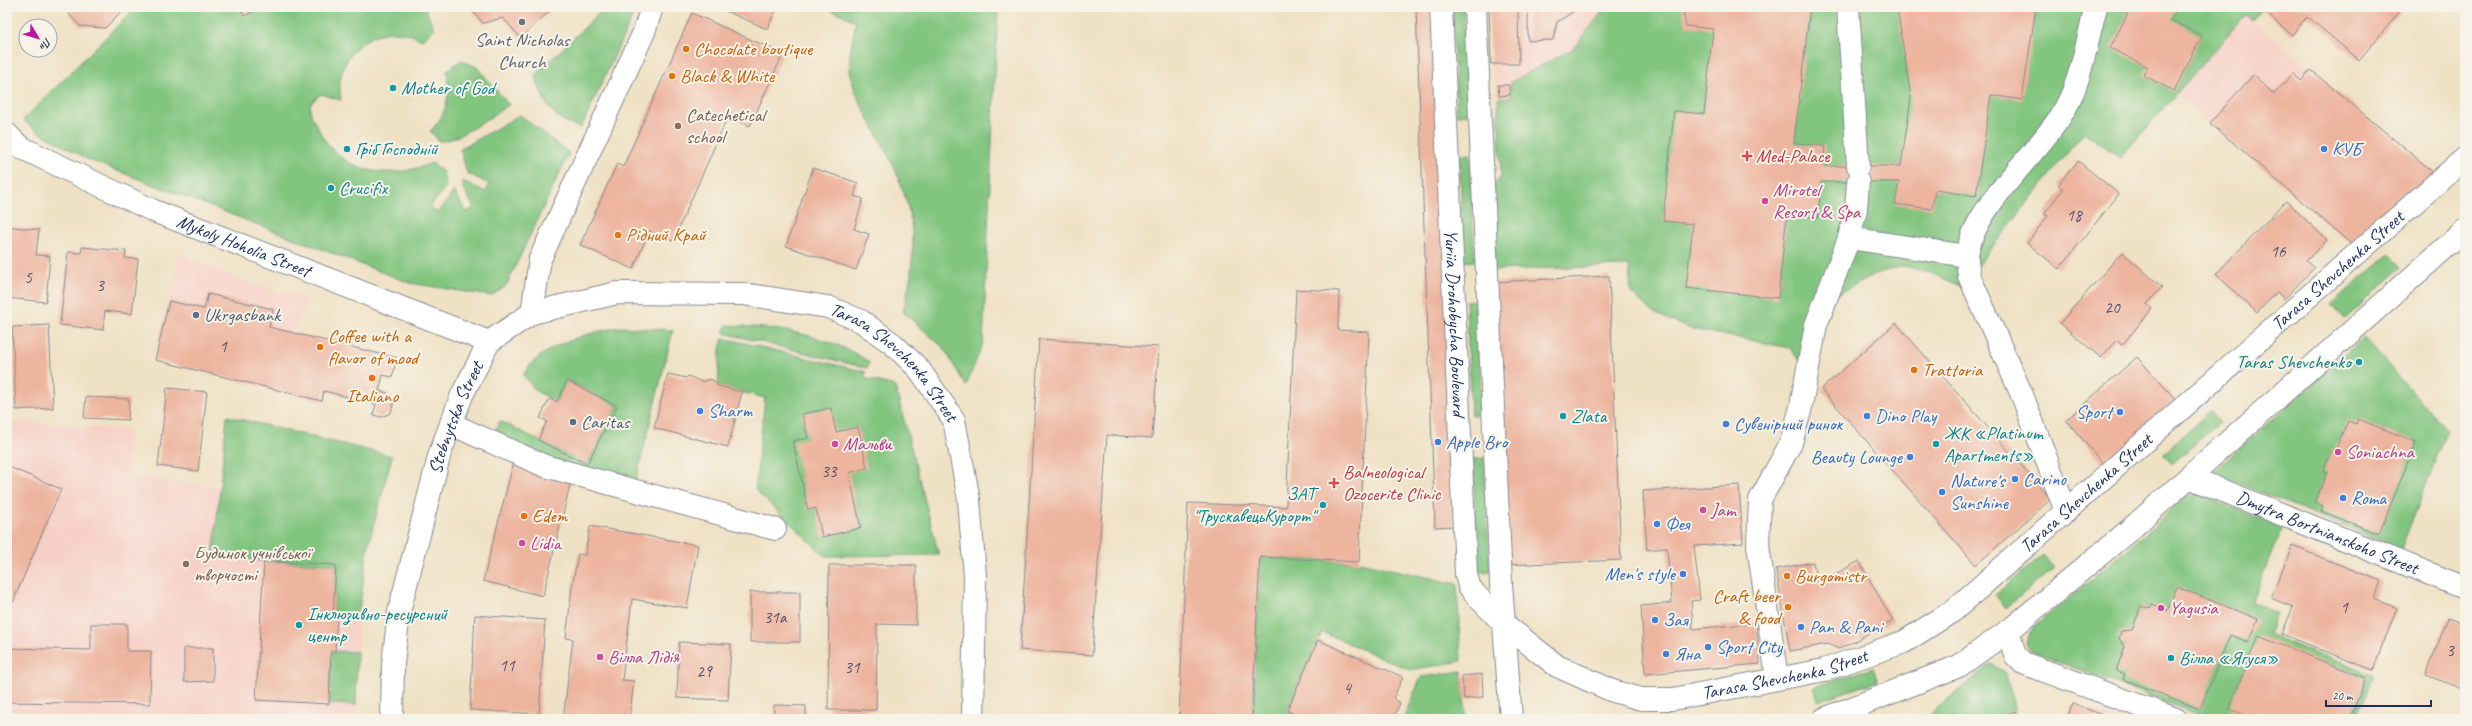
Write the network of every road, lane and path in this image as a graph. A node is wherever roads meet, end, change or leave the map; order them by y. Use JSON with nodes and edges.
{"nodes":[{"id":1,"x":652,"y":7,"type":"edge"},
{"id":2,"x":1441,"y":7,"type":"edge"},
{"id":3,"x":1475,"y":7,"type":"edge"},
{"id":4,"x":1848,"y":7,"type":"edge"},
{"id":5,"x":2096,"y":7,"type":"edge"},
{"id":6,"x":11,"y":145,"type":"edge"},
{"id":7,"x":2465,"y":158,"type":"edge"},
{"id":8,"x":2465,"y":230,"type":"edge"},
{"id":9,"x":1849,"y":238,"type":"junction"},
{"id":10,"x":1967,"y":256,"type":"junction"},
{"id":11,"x":532,"y":313,"type":"junction"},
{"id":12,"x":489,"y":342,"type":"junction"},
{"id":13,"x":451,"y":424,"type":"junction"},
{"id":14,"x":2189,"y":477,"type":"junction"},
{"id":15,"x":2066,"y":510,"type":"junction"},
{"id":16,"x":775,"y":529,"type":"dead end"},
{"id":17,"x":2465,"y":588,"type":"edge"},
{"id":18,"x":1504,"y":624,"type":"junction"},
{"id":19,"x":2008,"y":630,"type":"junction"},
{"id":20,"x":1777,"y":678,"type":"junction"},
{"id":21,"x":392,"y":719,"type":"edge"},
{"id":22,"x":973,"y":719,"type":"edge"},
{"id":23,"x":1511,"y":719,"type":"edge"},
{"id":24,"x":1824,"y":719,"type":"edge"},
{"id":25,"x":2176,"y":719,"type":"edge"}],
"edges":[{"from":1,"to":11,"type":"street"},
{"from":2,"to":18,"type":"street","name":"Yuriia Drohobycha Boulevard"},
{"from":3,"to":18,"type":"street","name":"Yuriia Drohobycha Boulevard"},
{"from":4,"to":9,"type":"street"},
{"from":5,"to":10,"type":"street"},
{"from":6,"to":12,"type":"street","name":"Mykoly Hoholia Street"},
{"from":7,"to":15,"type":"street","name":"Tarasa Shevchenka Street"},
{"from":8,"to":14,"type":"street"},
{"from":9,"to":10,"type":"street"},
{"from":9,"to":20,"type":"street"},
{"from":10,"to":15,"type":"street"},
{"from":11,"to":12,"type":"street","name":"Stebnytska Street"},
{"from":11,"to":22,"type":"street","name":"Tarasa Shevchenka Street"},
{"from":12,"to":13,"type":"street","name":"Stebnytska Street"},
{"from":13,"to":16,"type":"street"},
{"from":13,"to":21,"type":"street","name":"Stebnytska Street"},
{"from":14,"to":17,"type":"street","name":"Dmytra Bortnianskoho Street"},
{"from":14,"to":19,"type":"street"},
{"from":15,"to":20,"type":"street","name":"Tarasa Shevchenka Street"},
{"from":18,"to":20,"type":"street","name":"Tarasa Shevchenka Street"},
{"from":18,"to":23,"type":"street","name":"Yuriia Drohobycha Boulevard"},
{"from":19,"to":24,"type":"street"},
{"from":19,"to":25,"type":"street"}]}
